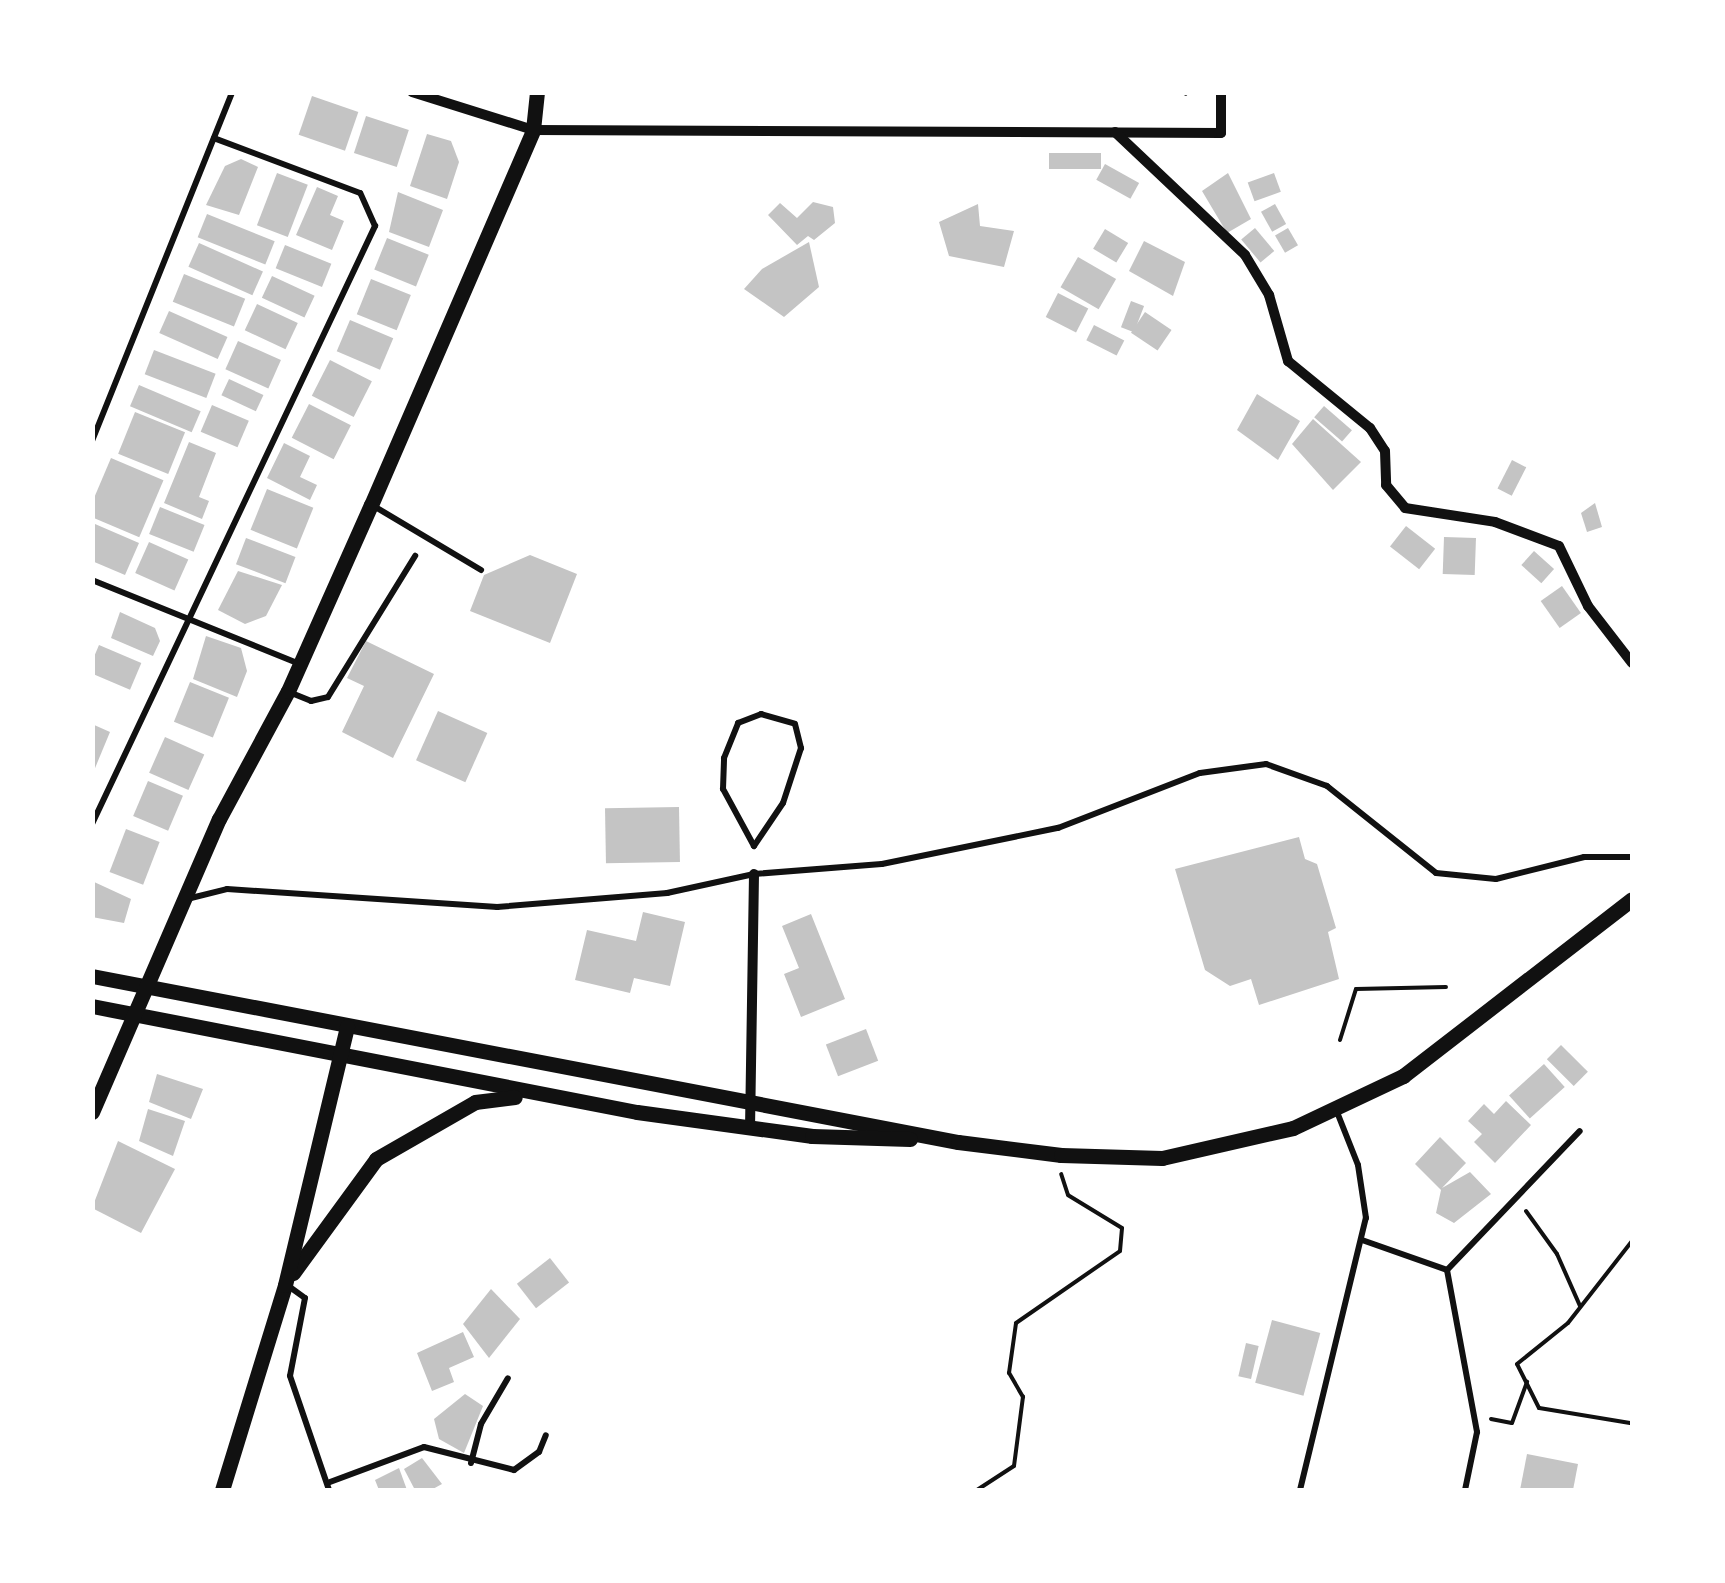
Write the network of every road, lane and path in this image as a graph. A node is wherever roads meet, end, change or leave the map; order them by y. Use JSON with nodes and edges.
{"nodes":[{"id":1,"x":232,"y":92,"type":"edge"},
{"id":2,"x":412,"y":92,"type":"edge"},
{"id":3,"x":537,"y":92,"type":"edge"},
{"id":4,"x":1221,"y":92,"type":"edge"},
{"id":5,"x":533,"y":130,"type":"junction"},
{"id":6,"x":1115,"y":132,"type":"junction"},
{"id":7,"x":214,"y":138,"type":"junction"},
{"id":8,"x":94,"y":435,"type":"edge"},
{"id":9,"x":370,"y":504,"type":"junction"},
{"id":10,"x":415,"y":556,"type":"dead end"},
{"id":11,"x":481,"y":570,"type":"dead end"},
{"id":12,"x":92,"y":580,"type":"edge"},
{"id":13,"x":189,"y":620,"type":"junction"},
{"id":14,"x":1632,"y":662,"type":"edge"},
{"id":15,"x":300,"y":664,"type":"junction"},
{"id":16,"x":288,"y":691,"type":"junction"},
{"id":17,"x":92,"y":824,"type":"edge"},
{"id":18,"x":754,"y":846,"type":"joint"},
{"id":19,"x":1632,"y":857,"type":"edge"},
{"id":20,"x":754,"y":874,"type":"junction"},
{"id":21,"x":1632,"y":899,"type":"edge"},
{"id":22,"x":184,"y":900,"type":"junction"},
{"id":23,"x":92,"y":976,"type":"edge"},
{"id":24,"x":1446,"y":986,"type":"dead end"},
{"id":25,"x":149,"y":987,"type":"junction"},
{"id":26,"x":92,"y":1006,"type":"edge"},
{"id":27,"x":136,"y":1015,"type":"junction"},
{"id":28,"x":346,"y":1026,"type":"junction"},
{"id":29,"x":1340,"y":1040,"type":"dead end"},
{"id":30,"x":339,"y":1058,"type":"junction"},
{"id":31,"x":554,"y":1097,"type":"junction"},
{"id":32,"x":755,"y":1103,"type":"junction"},
{"id":33,"x":92,"y":1112,"type":"edge"},
{"id":34,"x":1337,"y":1112,"type":"junction"},
{"id":35,"x":750,"y":1129,"type":"junction"},
{"id":36,"x":1580,"y":1131,"type":"dead end"},
{"id":37,"x":958,"y":1142,"type":"junction"},
{"id":38,"x":1061,"y":1155,"type":"junction"},
{"id":39,"x":1514,"y":1195,"type":"junction"},
{"id":40,"x":1362,"y":1240,"type":"junction"},
{"id":41,"x":1632,"y":1241,"type":"edge"},
{"id":42,"x":1447,"y":1270,"type":"junction"},
{"id":43,"x":286,"y":1285,"type":"junction"},
{"id":44,"x":1580,"y":1306,"type":"junction"},
{"id":45,"x":508,"y":1378,"type":"dead end"},
{"id":46,"x":1527,"y":1382,"type":"junction"},
{"id":47,"x":1631,"y":1420,"type":"edge"},
{"id":48,"x":1512,"y":1423,"type":"dead end"},
{"id":49,"x":546,"y":1435,"type":"dead end"},
{"id":50,"x":1632,"y":1448,"type":"edge"},
{"id":51,"x":472,"y":1463,"type":"junction"},
{"id":52,"x":330,"y":1486,"type":"edge"},
{"id":53,"x":222,"y":1490,"type":"edge"},
{"id":54,"x":976,"y":1490,"type":"edge"},
{"id":55,"x":1300,"y":1490,"type":"edge"},
{"id":56,"x":1465,"y":1490,"type":"edge"}],
"edges":[{"from":1,"to":7,"type":"lane"},
{"from":2,"to":5,"type":"street"},
{"from":3,"to":5,"type":"street"},
{"from":4,"to":6,"type":"street"},
{"from":5,"to":6,"type":"street"},
{"from":5,"to":9,"type":"street"},
{"from":6,"to":14,"type":"street"},
{"from":7,"to":8,"type":"lane"},
{"from":7,"to":13,"type":"lane"},
{"from":9,"to":11,"type":"lane"},
{"from":9,"to":15,"type":"street"},
{"from":10,"to":16,"type":"lane"},
{"from":12,"to":13,"type":"lane"},
{"from":13,"to":15,"type":"lane"},
{"from":13,"to":17,"type":"lane"},
{"from":15,"to":16,"type":"street"},
{"from":16,"to":22,"type":"street"},
{"from":18,"to":18,"type":"lane"},
{"from":19,"to":20,"type":"lane"},
{"from":20,"to":22,"type":"lane"},
{"from":20,"to":32,"type":"street"},
{"from":21,"to":34,"type":"street"},
{"from":22,"to":25,"type":"street"},
{"from":23,"to":25,"type":"street"},
{"from":24,"to":29,"type":"path"},
{"from":25,"to":27,"type":"street"},
{"from":25,"to":28,"type":"street"},
{"from":26,"to":27,"type":"street"},
{"from":27,"to":30,"type":"street"},
{"from":27,"to":33,"type":"street"},
{"from":28,"to":30,"type":"street"},
{"from":28,"to":32,"type":"street"},
{"from":30,"to":31,"type":"street"},
{"from":30,"to":43,"type":"street"},
{"from":31,"to":35,"type":"street"},
{"from":31,"to":43,"type":"street"},
{"from":32,"to":35,"type":"street"},
{"from":32,"to":37,"type":"street"},
{"from":34,"to":38,"type":"street"},
{"from":34,"to":40,"type":"lane"},
{"from":35,"to":37,"type":"street"},
{"from":36,"to":39,"type":"lane"},
{"from":37,"to":38,"type":"street"},
{"from":38,"to":54,"type":"path"},
{"from":39,"to":42,"type":"lane"},
{"from":39,"to":44,"type":"path"},
{"from":40,"to":42,"type":"lane"},
{"from":40,"to":55,"type":"lane"},
{"from":41,"to":44,"type":"path"},
{"from":42,"to":56,"type":"lane"},
{"from":43,"to":52,"type":"lane"},
{"from":43,"to":53,"type":"street"},
{"from":44,"to":46,"type":"path"},
{"from":45,"to":51,"type":"lane"},
{"from":46,"to":47,"type":"path"},
{"from":46,"to":48,"type":"path"},
{"from":47,"to":50,"type":"path"},
{"from":49,"to":51,"type":"lane"},
{"from":51,"to":52,"type":"lane"}]}
